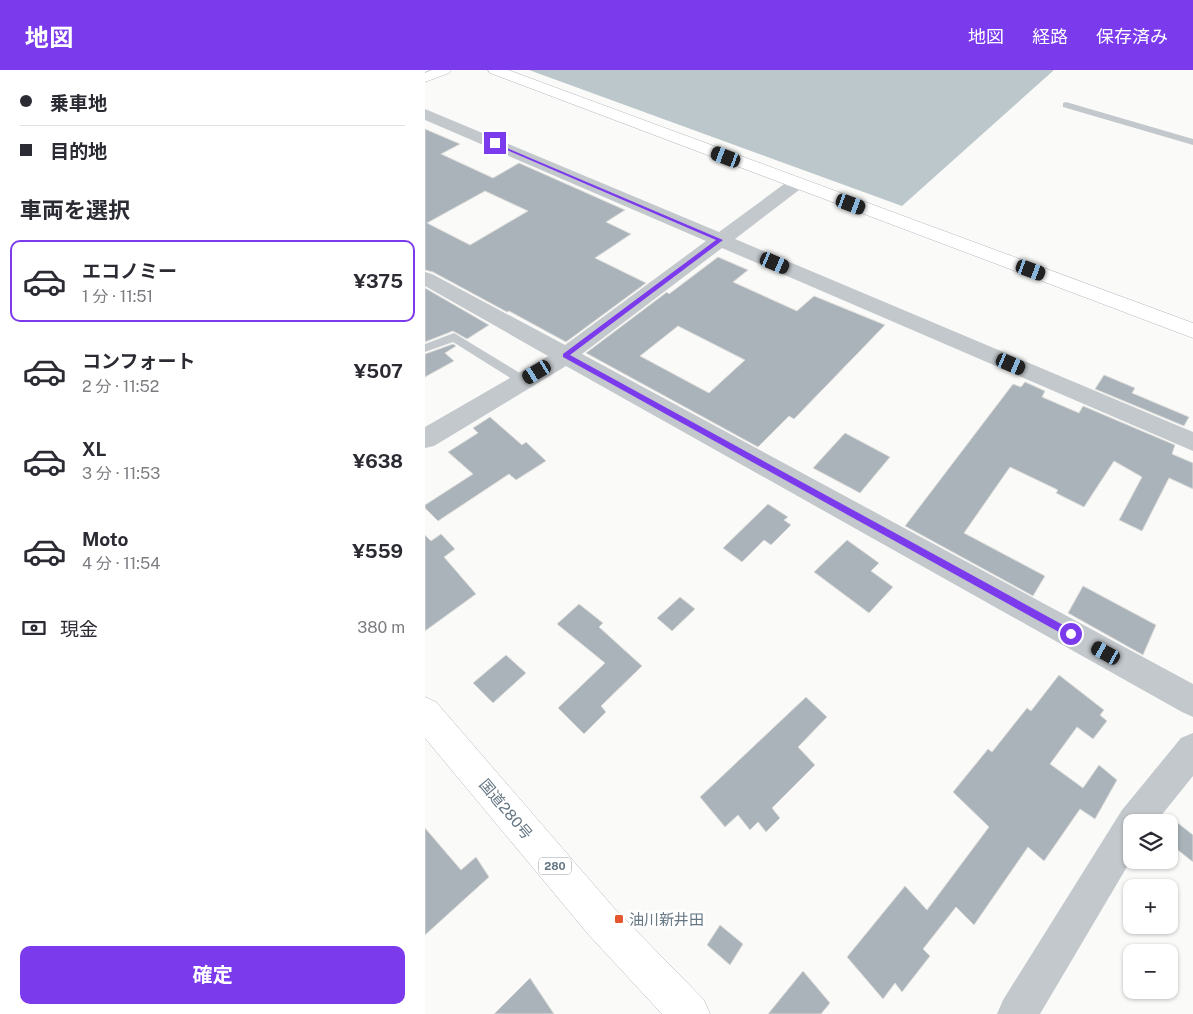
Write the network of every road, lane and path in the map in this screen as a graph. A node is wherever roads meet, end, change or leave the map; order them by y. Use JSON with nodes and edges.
{"nodes":[{"id":1,"x":443,"y":70,"type":"edge"},
{"id":2,"x":495,"y":70,"type":"edge"},
{"id":3,"x":425,"y":78,"type":"edge"},
{"id":4,"x":1066,"y":105,"type":"dead end"},
{"id":5,"x":425,"y":114,"type":"edge"},
{"id":6,"x":1193,"y":142,"type":"edge"},
{"id":7,"x":797,"y":183,"type":"junction"},
{"id":8,"x":720,"y":240,"type":"junction"},
{"id":9,"x":425,"y":278,"type":"edge"},
{"id":10,"x":1193,"y":330,"type":"edge"},
{"id":11,"x":425,"y":348,"type":"edge"},
{"id":12,"x":565,"y":356,"type":"junction"},
{"id":13,"x":523,"y":381,"type":"junction"},
{"id":14,"x":425,"y":439,"type":"edge"},
{"id":15,"x":1193,"y":442,"type":"edge"},
{"id":16,"x":1193,"y":701,"type":"edge"},
{"id":17,"x":425,"y":713,"type":"edge"},
{"id":18,"x":1193,"y":750,"type":"edge"},
{"id":19,"x":1141,"y":814,"type":"edge"},
{"id":20,"x":1123,"y":840,"type":"edge"},
{"id":21,"x":690,"y":1014,"type":"edge"},
{"id":22,"x":1017,"y":1014,"type":"edge"}],
"edges":[{"from":1,"to":3,"type":"main road"},
{"from":2,"to":7,"type":"main road"},
{"from":4,"to":6,"type":"lane"},
{"from":5,"to":8,"type":"street"},
{"from":7,"to":8,"type":"street"},
{"from":7,"to":10,"type":"main road"},
{"from":8,"to":12,"type":"street"},
{"from":8,"to":15,"type":"street"},
{"from":9,"to":12,"type":"street"},
{"from":11,"to":13,"type":"lane"},
{"from":12,"to":13,"type":"street"},
{"from":12,"to":16,"type":"street"},
{"from":13,"to":14,"type":"street"},
{"from":17,"to":21,"type":"main road","name":"国道280号","number":"280"},
{"from":18,"to":19,"type":"street"},
{"from":20,"to":22,"type":"street"}]}
